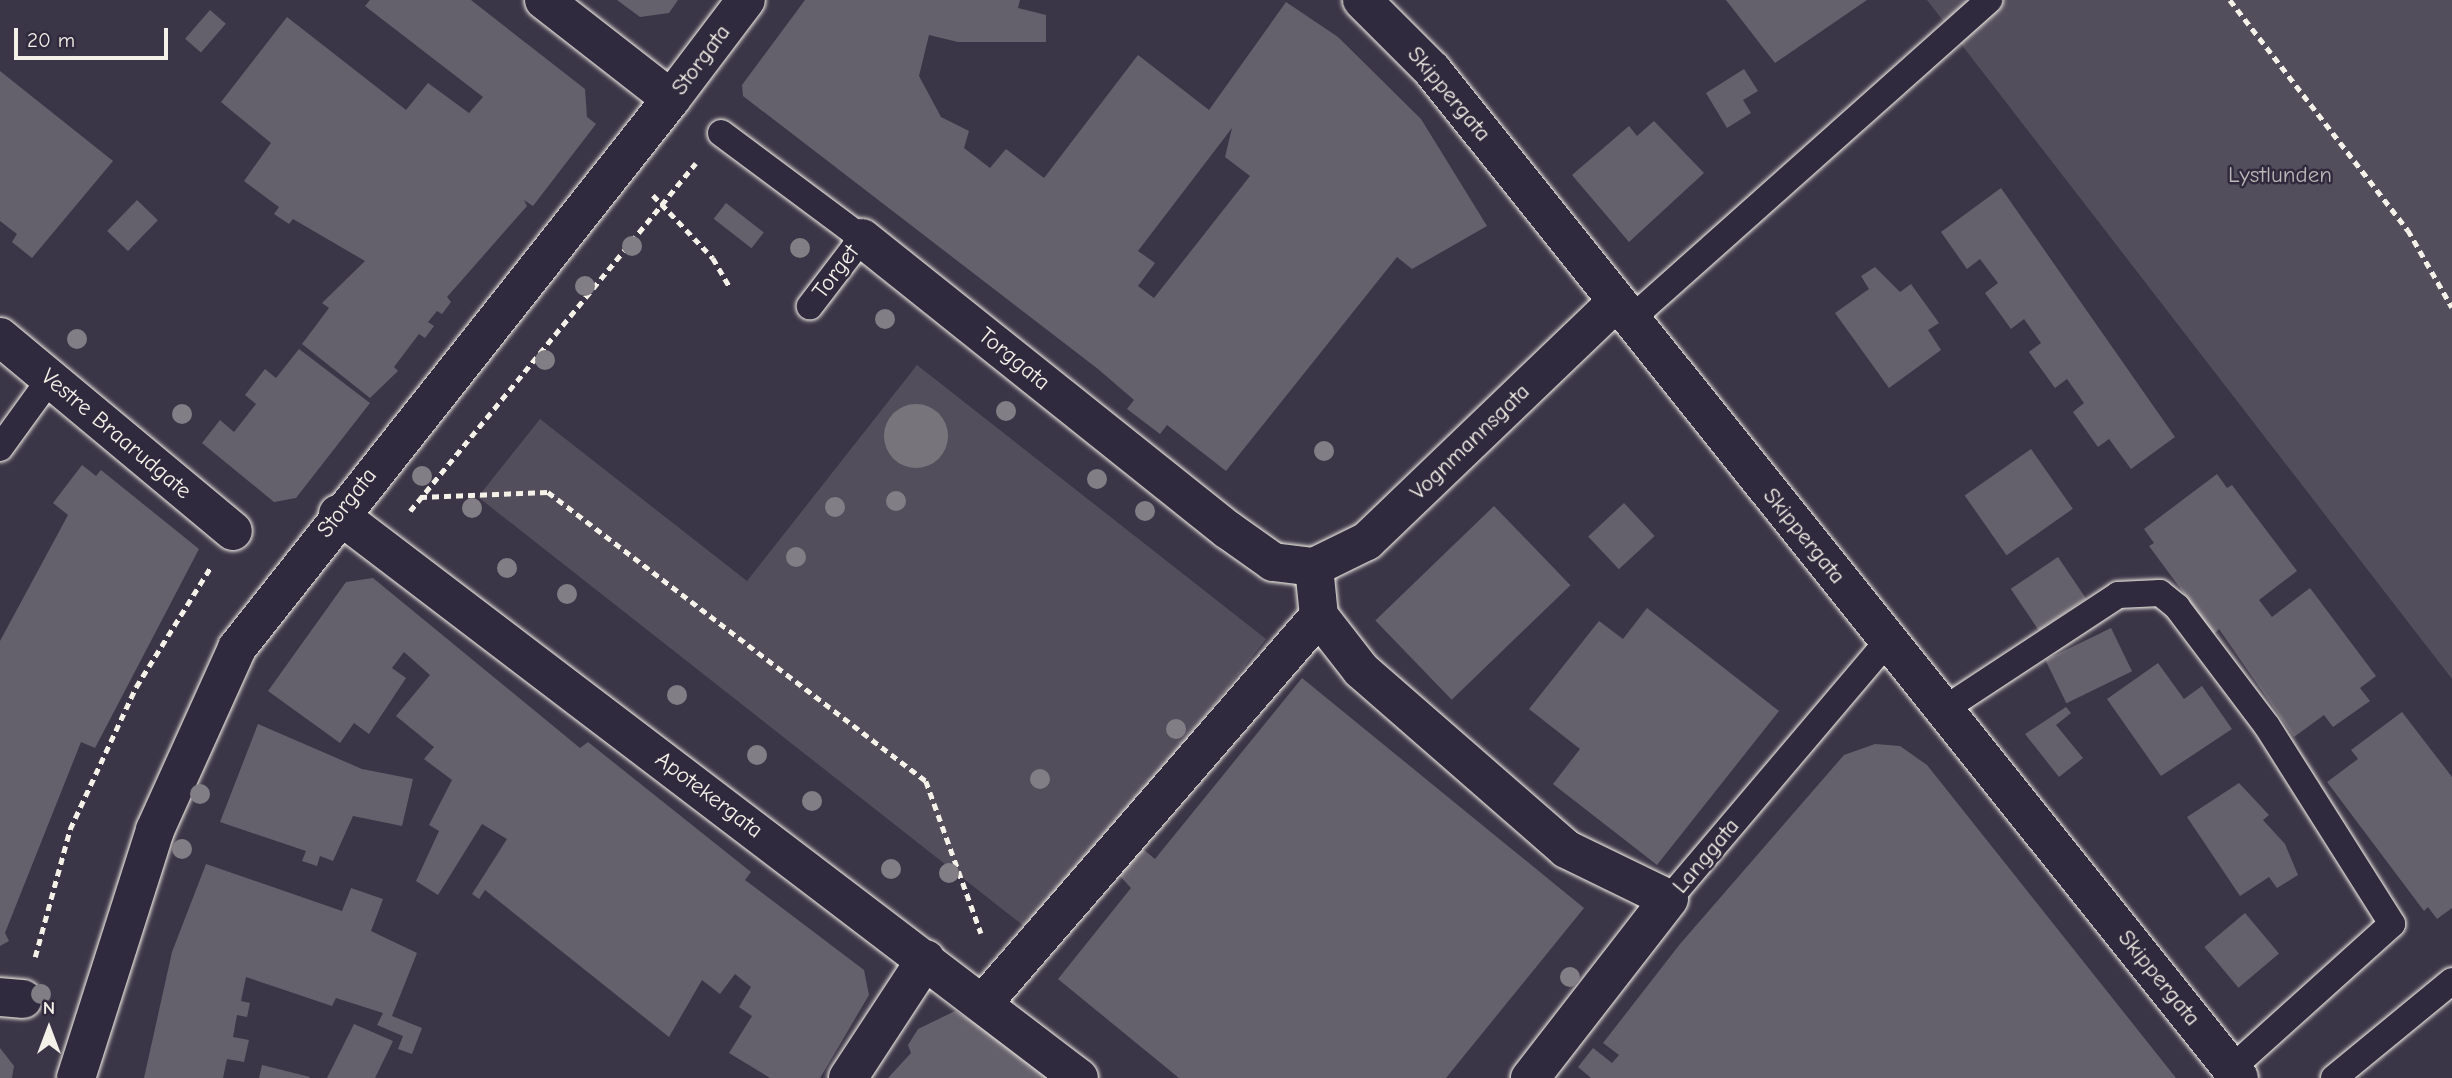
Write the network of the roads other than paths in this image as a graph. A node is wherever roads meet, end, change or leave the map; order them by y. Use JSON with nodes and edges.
{"nodes":[{"id":1,"x":544,"y":0,"type":"edge"},
{"id":2,"x":746,"y":0,"type":"edge"},
{"id":3,"x":1362,"y":0,"type":"edge"},
{"id":4,"x":1989,"y":0,"type":"edge"},
{"id":5,"x":671,"y":99,"type":"junction"},
{"id":6,"x":721,"y":133,"type":"road end"},
{"id":7,"x":862,"y":238,"type":"junction"},
{"id":8,"x":810,"y":306,"type":"dead end"},
{"id":9,"x":1623,"y":311,"type":"junction"},
{"id":10,"x":0,"y":337,"type":"edge"},
{"id":11,"x":51,"y":379,"type":"junction"},
{"id":12,"x":0,"y":448,"type":"edge"},
{"id":13,"x":338,"y":514,"type":"junction"},
{"id":14,"x":233,"y":531,"type":"road end"},
{"id":15,"x":1314,"y":567,"type":"junction"},
{"id":16,"x":1319,"y":616,"type":"junction"},
{"id":17,"x":1888,"y":640,"type":"junction"},
{"id":18,"x":1943,"y":710,"type":"junction"},
{"id":19,"x":1669,"y":900,"type":"junction"},
{"id":20,"x":926,"y":960,"type":"junction"},
{"id":21,"x":2452,"y":981,"type":"edge"},
{"id":22,"x":991,"y":991,"type":"junction"},
{"id":23,"x":2235,"y":1073,"type":"edge"},
{"id":24,"x":76,"y":1078,"type":"edge"},
{"id":25,"x":848,"y":1078,"type":"edge"},
{"id":26,"x":1079,"y":1078,"type":"edge"},
{"id":27,"x":1530,"y":1078,"type":"edge"},
{"id":28,"x":2334,"y":1078,"type":"edge"}],
"edges":[{"from":1,"to":5,"type":"street"},
{"from":2,"to":5,"type":"street","name":"Storgata"},
{"from":3,"to":9,"type":"street","name":"Skippergata"},
{"from":4,"to":9,"type":"lane"},
{"from":5,"to":13,"type":"street","name":"Storgata"},
{"from":6,"to":7,"type":"lane","name":"Torggata"},
{"from":7,"to":8,"type":"lane","name":"Torget"},
{"from":7,"to":15,"type":"street","name":"Torggata"},
{"from":9,"to":15,"type":"street","name":"Vognmannsgata"},
{"from":9,"to":17,"type":"street","name":"Skippergata"},
{"from":10,"to":11,"type":"street","name":"Vestre Braarudgate"},
{"from":11,"to":12,"type":"lane"},
{"from":11,"to":14,"type":"street","name":"Vestre Braarudgate"},
{"from":13,"to":20,"type":"street","name":"Apotekergata"},
{"from":13,"to":24,"type":"street","name":"Storgata"},
{"from":15,"to":16,"type":"street"},
{"from":16,"to":19,"type":"street"},
{"from":16,"to":22,"type":"street"},
{"from":17,"to":18,"type":"street","name":"Skippergata"},
{"from":17,"to":19,"type":"lane","name":"Langgata"},
{"from":18,"to":23,"type":"street","name":"Skippergata"},
{"from":18,"to":23,"type":"lane"},
{"from":19,"to":27,"type":"street","name":"Langgata"},
{"from":20,"to":22,"type":"street","name":"Apotekergata"},
{"from":20,"to":25,"type":"street"},
{"from":21,"to":28,"type":"lane"},
{"from":22,"to":26,"type":"street","name":"Apotekergata"}]}
